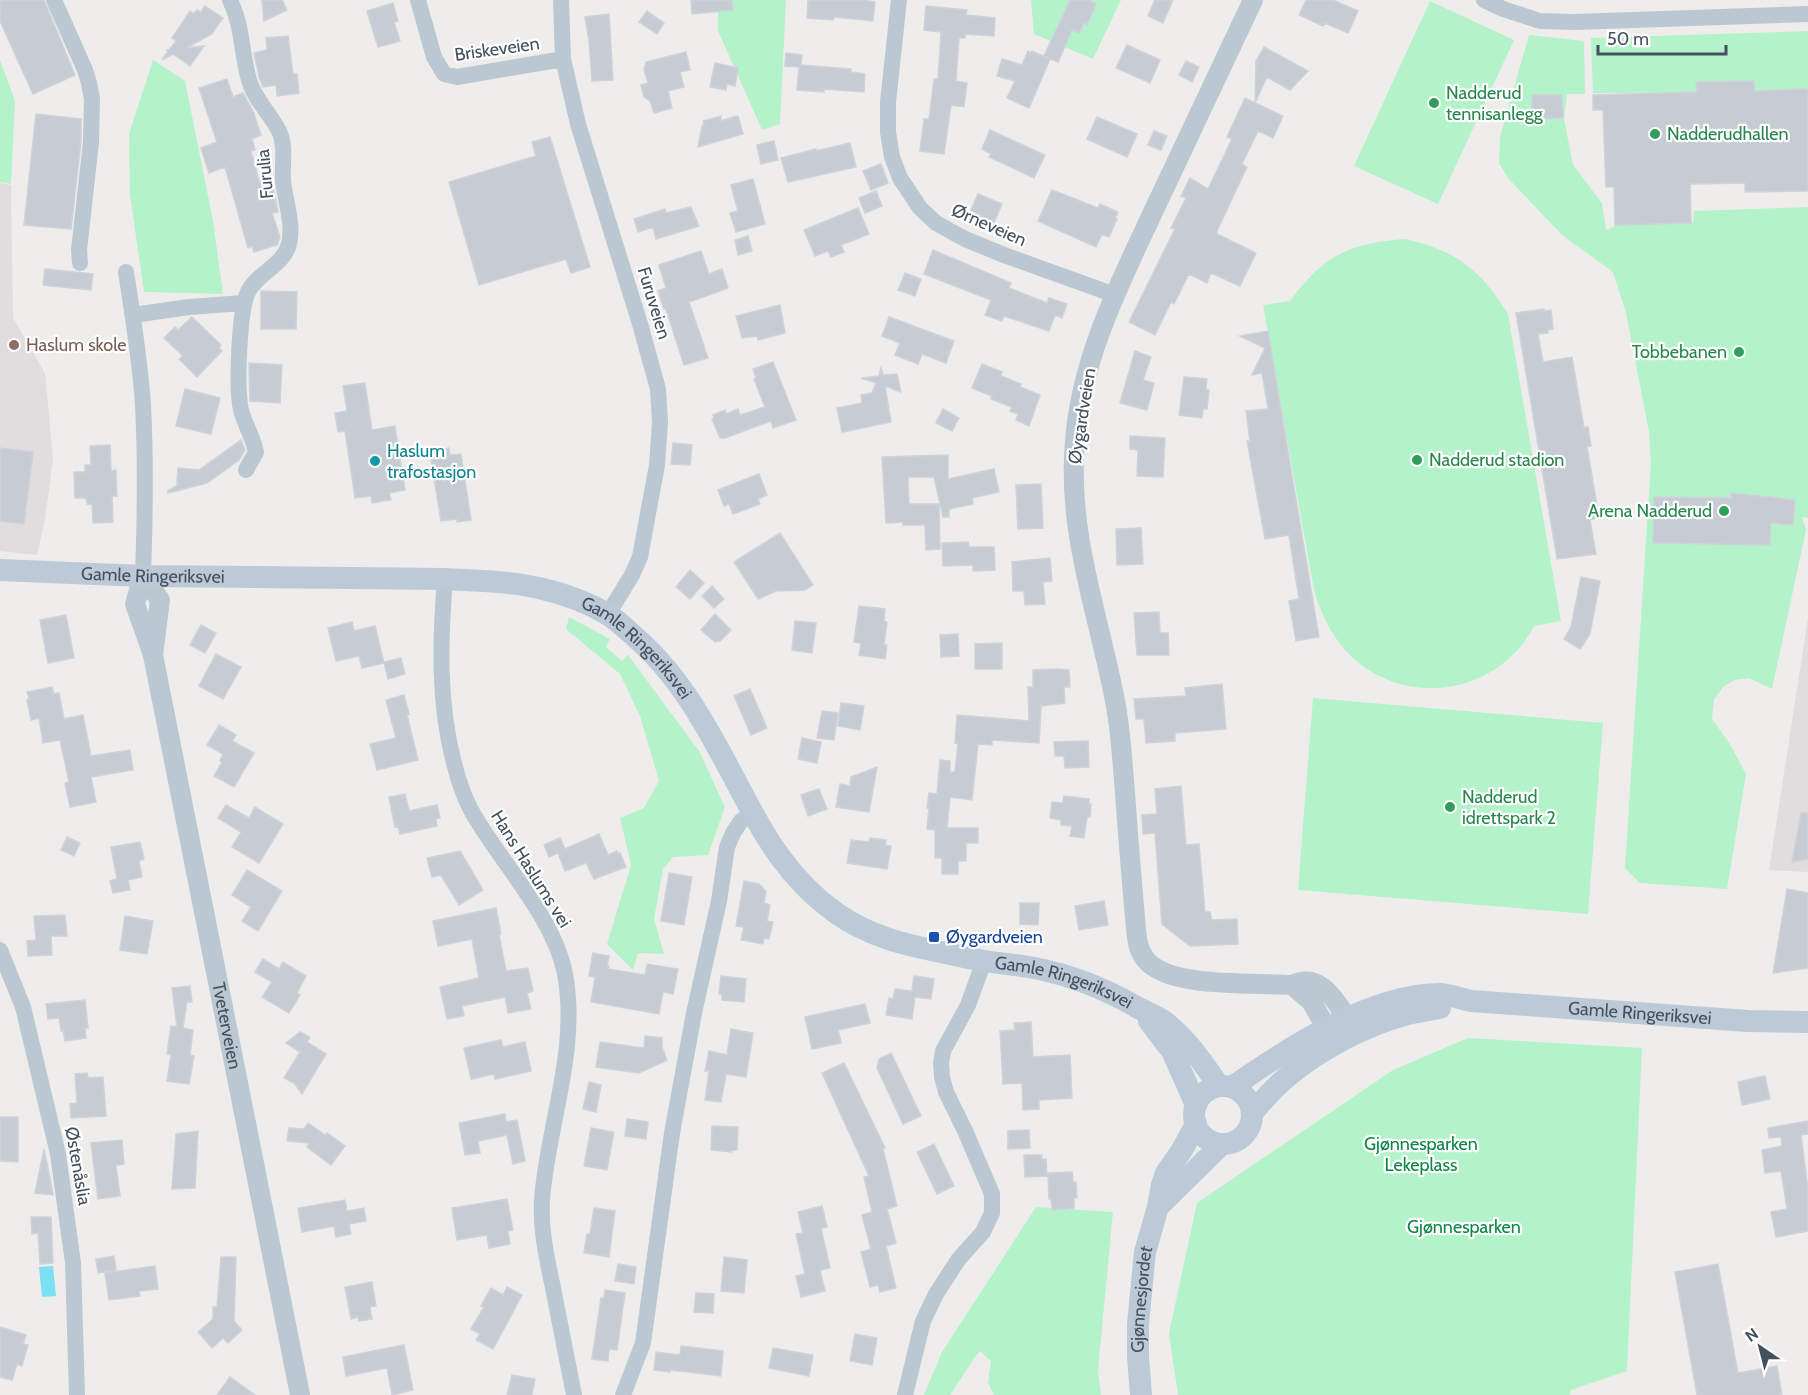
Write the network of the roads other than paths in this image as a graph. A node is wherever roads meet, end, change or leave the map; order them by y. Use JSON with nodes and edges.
{"nodes":[{"id":1,"x":54,"y":0,"type":"edge"},
{"id":2,"x":230,"y":0,"type":"edge"},
{"id":3,"x":418,"y":0,"type":"edge"},
{"id":4,"x":561,"y":0,"type":"edge"},
{"id":5,"x":899,"y":0,"type":"edge"},
{"id":6,"x":1253,"y":0,"type":"edge"},
{"id":7,"x":1484,"y":0,"type":"edge"},
{"id":8,"x":1808,"y":14,"type":"edge"},
{"id":9,"x":563,"y":59,"type":"junction"},
{"id":10,"x":81,"y":263,"type":"dead end"},
{"id":11,"x":126,"y":272,"type":"dead end"},
{"id":12,"x":1115,"y":295,"type":"junction"},
{"id":13,"x":243,"y":303,"type":"junction"},
{"id":14,"x":133,"y":315,"type":"junction"},
{"id":15,"x":246,"y":470,"type":"dead end"},
{"id":16,"x":0,"y":570,"type":"edge"},
{"id":17,"x":143,"y":576,"type":"junction"},
{"id":18,"x":445,"y":579,"type":"junction"},
{"id":19,"x":608,"y":614,"type":"junction"},
{"id":20,"x":752,"y":814,"type":"junction"},
{"id":21,"x":0,"y":950,"type":"edge"},
{"id":22,"x":984,"y":961,"type":"junction"},
{"id":23,"x":1139,"y":1008,"type":"junction"},
{"id":24,"x":1808,"y":1022,"type":"edge"},
{"id":25,"x":1340,"y":1029,"type":"junction"},
{"id":26,"x":1225,"y":1087,"type":"junction"},
{"id":27,"x":1252,"y":1113,"type":"junction"},
{"id":28,"x":1196,"y":1114,"type":"junction"},
{"id":29,"x":1222,"y":1144,"type":"junction"},
{"id":30,"x":1158,"y":1207,"type":"junction"},
{"id":31,"x":77,"y":1395,"type":"edge"},
{"id":32,"x":300,"y":1395,"type":"edge"},
{"id":33,"x":574,"y":1395,"type":"edge"},
{"id":34,"x":623,"y":1395,"type":"edge"},
{"id":35,"x":905,"y":1395,"type":"edge"},
{"id":36,"x":1141,"y":1395,"type":"edge"}],
"edges":[{"from":1,"to":10,"type":"street"},
{"from":2,"to":13,"type":"street","name":"Furulia"},
{"from":3,"to":9,"type":"street","name":"Briskeveien"},
{"from":4,"to":9,"type":"street","name":"Furuveien"},
{"from":5,"to":12,"type":"street","name":"Ørneveien"},
{"from":6,"to":12,"type":"street","name":"Øygardveien"},
{"from":7,"to":8,"type":"street"},
{"from":9,"to":19,"type":"street","name":"Furuveien"},
{"from":11,"to":14,"type":"street"},
{"from":12,"to":25,"type":"street","name":"Øygardveien"},
{"from":13,"to":14,"type":"street"},
{"from":13,"to":15,"type":"street","name":"Furulia"},
{"from":14,"to":17,"type":"street"},
{"from":16,"to":17,"type":"main road","name":"Gamle Ringeriksvei"},
{"from":17,"to":18,"type":"main road","name":"Gamle Ringeriksvei"},
{"from":17,"to":32,"type":"street","name":"Tveterveien"},
{"from":18,"to":19,"type":"main road","name":"Gamle Ringeriksvei"},
{"from":18,"to":33,"type":"street","name":"Hans Haslums vei"},
{"from":19,"to":20,"type":"main road","name":"Gamle Ringeriksvei"},
{"from":20,"to":22,"type":"main road","name":"Gamle Ringeriksvei"},
{"from":20,"to":34,"type":"street"},
{"from":21,"to":31,"type":"street","name":"Østenåslia"},
{"from":22,"to":23,"type":"main road","name":"Gamle Ringeriksvei"},
{"from":22,"to":35,"type":"street"},
{"from":23,"to":26,"type":"main road","name":"Gamle Ringeriksvei"},
{"from":23,"to":28,"type":"main road","name":"Gamle Ringeriksvei"},
{"from":24,"to":25,"type":"main road","name":"Gamle Ringeriksvei"},
{"from":25,"to":26,"type":"main road","name":"Gamle Ringeriksvei"},
{"from":25,"to":27,"type":"main road","name":"Gamle Ringeriksvei"},
{"from":26,"to":27,"type":"main road"},
{"from":26,"to":28,"type":"main road"},
{"from":27,"to":29,"type":"main road"},
{"from":28,"to":29,"type":"main road"},
{"from":28,"to":30,"type":"main road","name":"Gjønnesjordet"},
{"from":29,"to":30,"type":"main road","name":"Gjønnesjordet"},
{"from":30,"to":36,"type":"main road","name":"Gjønnesjordet"}]}
